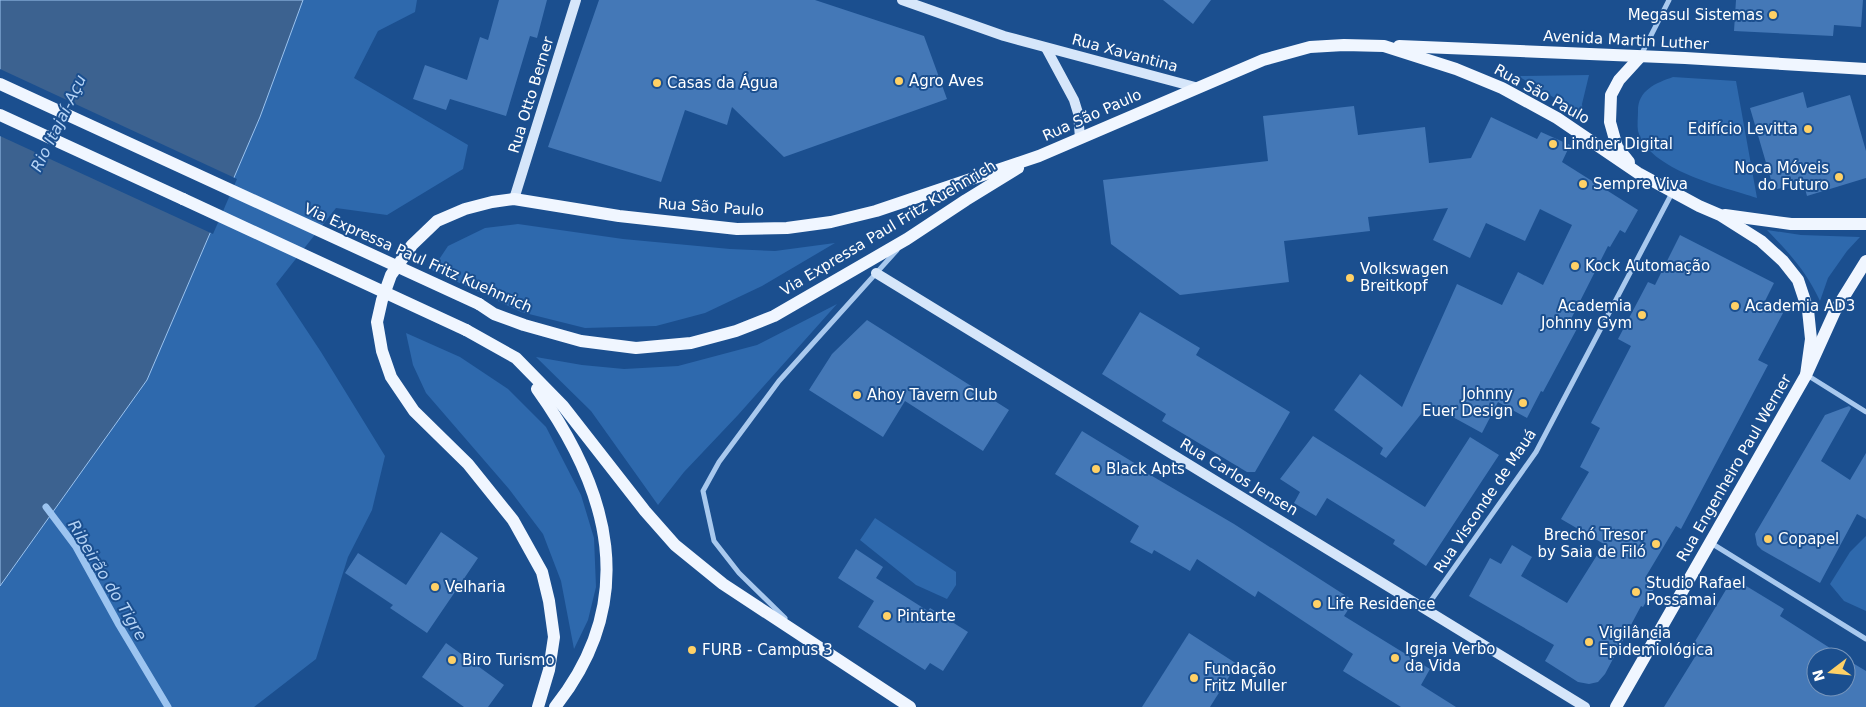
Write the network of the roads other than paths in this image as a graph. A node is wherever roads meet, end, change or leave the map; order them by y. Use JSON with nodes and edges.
{"nodes":[{"id":1,"x":576,"y":0,"type":"edge"},
{"id":2,"x":902,"y":0,"type":"edge"},
{"id":3,"x":1669,"y":0,"type":"edge"},
{"id":4,"x":1384,"y":46,"type":"junction"},
{"id":5,"x":1046,"y":48,"type":"junction"},
{"id":6,"x":1640,"y":57,"type":"junction"},
{"id":7,"x":1866,"y":69,"type":"edge"},
{"id":8,"x":0,"y":84,"type":"edge"},
{"id":9,"x":1195,"y":87,"type":"junction"},
{"id":10,"x":0,"y":115,"type":"edge"},
{"id":11,"x":1080,"y":138,"type":"junction"},
{"id":12,"x":1039,"y":156,"type":"junction"},
{"id":13,"x":1638,"y":173,"type":"junction"},
{"id":14,"x":1673,"y":193,"type":"junction"},
{"id":15,"x":514,"y":199,"type":"junction"},
{"id":16,"x":1720,"y":215,"type":"junction"},
{"id":17,"x":1866,"y":224,"type":"edge"},
{"id":18,"x":908,"y":239,"type":"junction"},
{"id":19,"x":1866,"y":261,"type":"edge"},
{"id":20,"x":876,"y":273,"type":"junction"},
{"id":21,"x":516,"y":358,"type":"junction"},
{"id":22,"x":1806,"y":374,"type":"junction"},
{"id":23,"x":1866,"y":412,"type":"edge"},
{"id":24,"x":1710,"y":542,"type":"junction"},
{"id":25,"x":1425,"y":609,"type":"junction"},
{"id":26,"x":803,"y":637,"type":"junction"},
{"id":27,"x":1866,"y":639,"type":"edge"},
{"id":28,"x":538,"y":707,"type":"edge"},
{"id":29,"x":555,"y":707,"type":"edge"},
{"id":30,"x":910,"y":707,"type":"edge"},
{"id":31,"x":1585,"y":707,"type":"edge"},
{"id":32,"x":1616,"y":707,"type":"edge"}],
"edges":[{"from":1,"to":15,"type":"street","name":"Rua Otto Berner"},
{"from":2,"to":5,"type":"street","name":"Rua Xavantina"},
{"from":3,"to":6,"type":"street"},
{"from":4,"to":6,"type":"main road","name":"Avenida Martin Luther"},
{"from":4,"to":9,"type":"main road","name":"Rua São Paulo"},
{"from":4,"to":13,"type":"main road","name":"Rua São Paulo"},
{"from":5,"to":9,"type":"street","name":"Rua Xavantina"},
{"from":5,"to":11,"type":"street","name":"Rua Xavantina"},
{"from":6,"to":7,"type":"main road","name":"Avenida Martin Luther"},
{"from":6,"to":13,"type":"main road","name":"Rua São Paulo"},
{"from":8,"to":18,"type":"main road","name":"Via Expressa Paul Fritz Kuehnrich","bridge":true},
{"from":9,"to":11,"type":"main road","name":"Rua São Paulo"},
{"from":10,"to":21,"type":"main road","bridge":true},
{"from":11,"to":12,"type":"main road","name":"Rua São Paulo"},
{"from":12,"to":15,"type":"main road","name":"Rua São Paulo"},
{"from":12,"to":18,"type":"main road","name":"Via Expressa Paul Fritz Kuehnrich"},
{"from":13,"to":14,"type":"main road","name":"Rua São Paulo"},
{"from":14,"to":16,"type":"main road","name":"Rua São Paulo"},
{"from":14,"to":25,"type":"street","name":"Rua Visconde de Mauá"},
{"from":15,"to":28,"type":"main road","name":"Rua São Paulo"},
{"from":16,"to":17,"type":"main road","name":"Rua São Paulo"},
{"from":16,"to":22,"type":"main road","name":"Rua São Paulo"},
{"from":18,"to":20,"type":"street"},
{"from":19,"to":22,"type":"main road"},
{"from":20,"to":25,"type":"street","name":"Rua Carlos Jensen"},
{"from":20,"to":26,"type":"street"},
{"from":21,"to":26,"type":"main road"},
{"from":21,"to":29,"type":"main road"},
{"from":22,"to":23,"type":"street"},
{"from":22,"to":24,"type":"main road","name":"Rua Engenheiro Paul Werner"},
{"from":24,"to":27,"type":"street"},
{"from":24,"to":32,"type":"main road","name":"Rua Engenheiro Paul Werner"},
{"from":25,"to":31,"type":"street","name":"Rua Carlos Jensen"},
{"from":26,"to":30,"type":"main road"}]}
